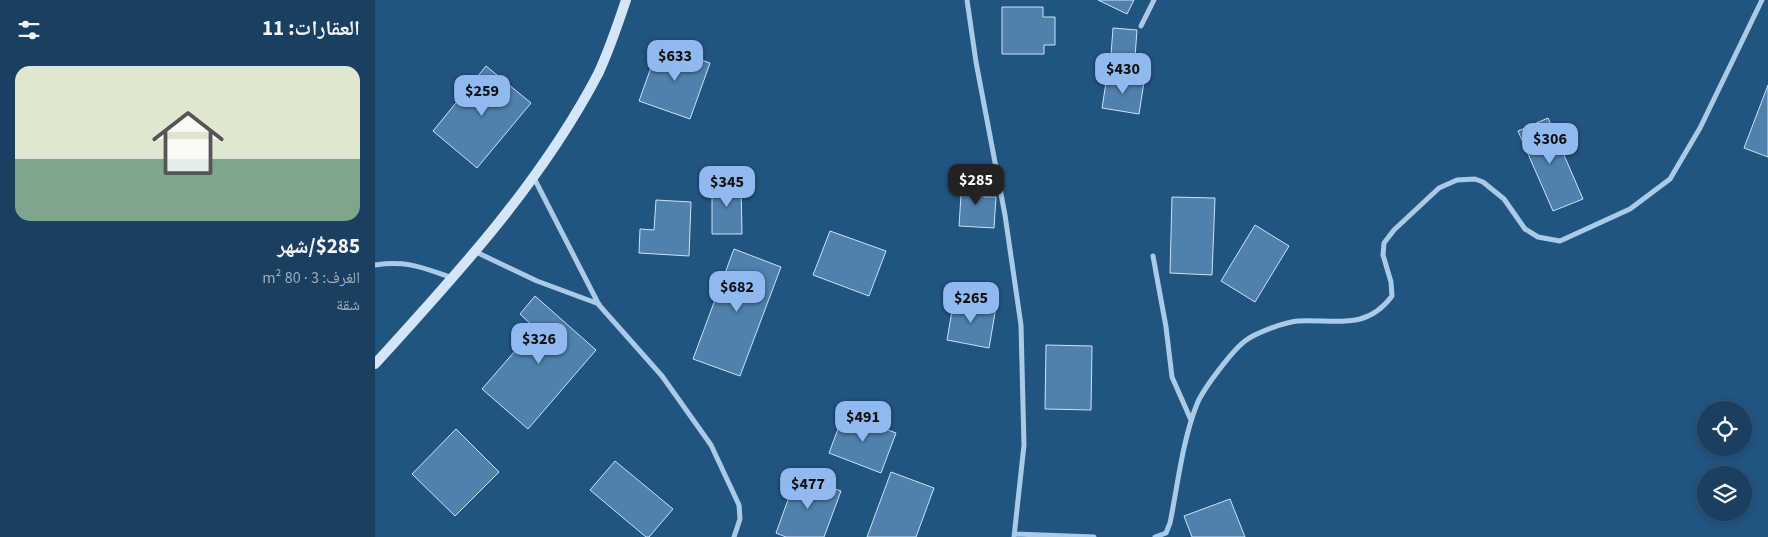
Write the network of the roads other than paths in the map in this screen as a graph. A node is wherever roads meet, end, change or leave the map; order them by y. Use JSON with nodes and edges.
{"nodes":[{"id":1,"x":626,"y":0,"type":"edge"},
{"id":2,"x":967,"y":0,"type":"edge"},
{"id":3,"x":1154,"y":0,"type":"edge"},
{"id":4,"x":1762,"y":0,"type":"edge"},
{"id":5,"x":1141,"y":26,"type":"dead end"},
{"id":6,"x":533,"y":176,"type":"junction"},
{"id":7,"x":476,"y":252,"type":"junction"},
{"id":8,"x":1153,"y":256,"type":"dead end"},
{"id":9,"x":375,"y":265,"type":"edge"},
{"id":10,"x":453,"y":278,"type":"junction"},
{"id":11,"x":599,"y":305,"type":"junction"},
{"id":12,"x":375,"y":364,"type":"edge"},
{"id":13,"x":1191,"y":420,"type":"junction"},
{"id":14,"x":1014,"y":535,"type":"edge"},
{"id":15,"x":734,"y":537,"type":"edge"},
{"id":16,"x":1094,"y":537,"type":"edge"},
{"id":17,"x":1155,"y":537,"type":"edge"}],
"edges":[{"from":1,"to":6,"type":"main road"},
{"from":2,"to":14,"type":"street"},
{"from":3,"to":5,"type":"street"},
{"from":4,"to":13,"type":"street"},
{"from":6,"to":7,"type":"main road"},
{"from":6,"to":11,"type":"street"},
{"from":7,"to":10,"type":"main road"},
{"from":7,"to":11,"type":"street"},
{"from":8,"to":13,"type":"street"},
{"from":9,"to":10,"type":"street"},
{"from":10,"to":12,"type":"main road"},
{"from":11,"to":15,"type":"street"},
{"from":13,"to":17,"type":"street"},
{"from":14,"to":16,"type":"street"}]}
